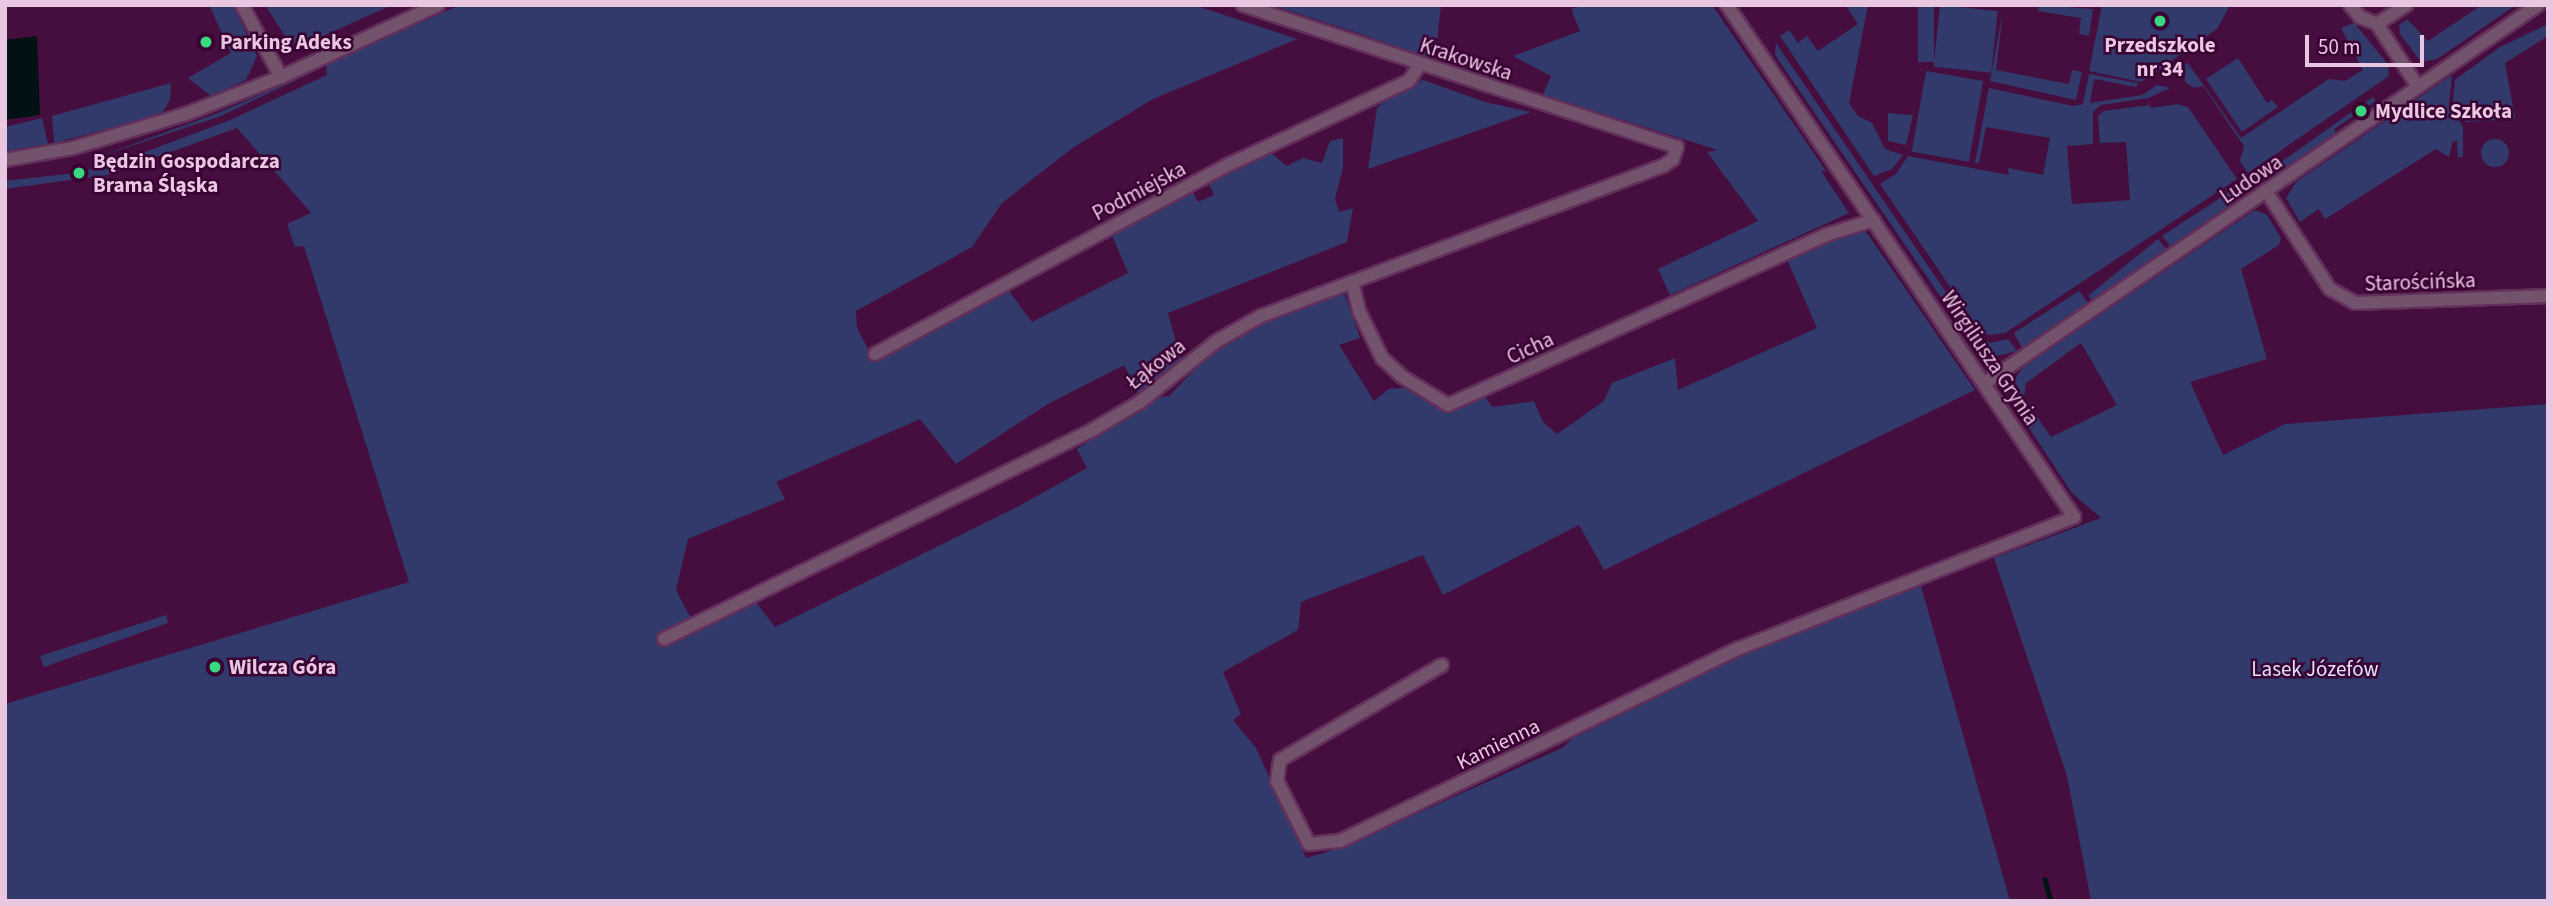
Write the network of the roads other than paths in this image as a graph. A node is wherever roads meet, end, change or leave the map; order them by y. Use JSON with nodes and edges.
{"nodes":[{"id":1,"x":243,"y":5,"type":"edge"},
{"id":2,"x":438,"y":5,"type":"edge"},
{"id":3,"x":1243,"y":5,"type":"edge"},
{"id":4,"x":1727,"y":5,"type":"edge"},
{"id":5,"x":2350,"y":5,"type":"edge"},
{"id":6,"x":2406,"y":5,"type":"edge"},
{"id":7,"x":2538,"y":5,"type":"edge"},
{"id":8,"x":2378,"y":24,"type":"junction"},
{"id":9,"x":1420,"y":64,"type":"junction"},
{"id":10,"x":281,"y":77,"type":"junction"},
{"id":11,"x":2418,"y":87,"type":"junction"},
{"id":12,"x":1677,"y":147,"type":"joint"},
{"id":13,"x":5,"y":160,"type":"edge"},
{"id":14,"x":2266,"y":191,"type":"junction"},
{"id":15,"x":1874,"y":220,"type":"junction"},
{"id":16,"x":1352,"y":282,"type":"junction"},
{"id":17,"x":2548,"y":296,"type":"edge"},
{"id":18,"x":875,"y":354,"type":"dead end"},
{"id":19,"x":1985,"y":383,"type":"junction"},
{"id":20,"x":1962,"y":562,"type":"joint"},
{"id":21,"x":664,"y":639,"type":"dead end"},
{"id":22,"x":1442,"y":665,"type":"dead end"}],
"edges":[{"from":1,"to":10,"type":"street"},
{"from":2,"to":10,"type":"street"},
{"from":3,"to":9,"type":"street","name":"Krakowska"},
{"from":4,"to":15,"type":"street","name":"Wirgiliusza Grynia"},
{"from":5,"to":8,"type":"street"},
{"from":6,"to":8,"type":"street"},
{"from":7,"to":11,"type":"street","name":"Ludowa"},
{"from":8,"to":11,"type":"street"},
{"from":9,"to":12,"type":"street","name":"Krakowska"},
{"from":9,"to":18,"type":"street","name":"Podmiejska"},
{"from":10,"to":13,"type":"street"},
{"from":11,"to":14,"type":"street","name":"Ludowa"},
{"from":12,"to":16,"type":"street","name":"Łąkowa"},
{"from":14,"to":17,"type":"street","name":"Starościńska"},
{"from":14,"to":19,"type":"street","name":"Ludowa"},
{"from":15,"to":16,"type":"street","name":"Cicha"},
{"from":15,"to":19,"type":"street","name":"Wirgiliusza Grynia"},
{"from":16,"to":21,"type":"street","name":"Łąkowa"},
{"from":19,"to":20,"type":"street","name":"Wirgiliusza Grynia"},
{"from":20,"to":22,"type":"street","name":"Kamienna"}]}
